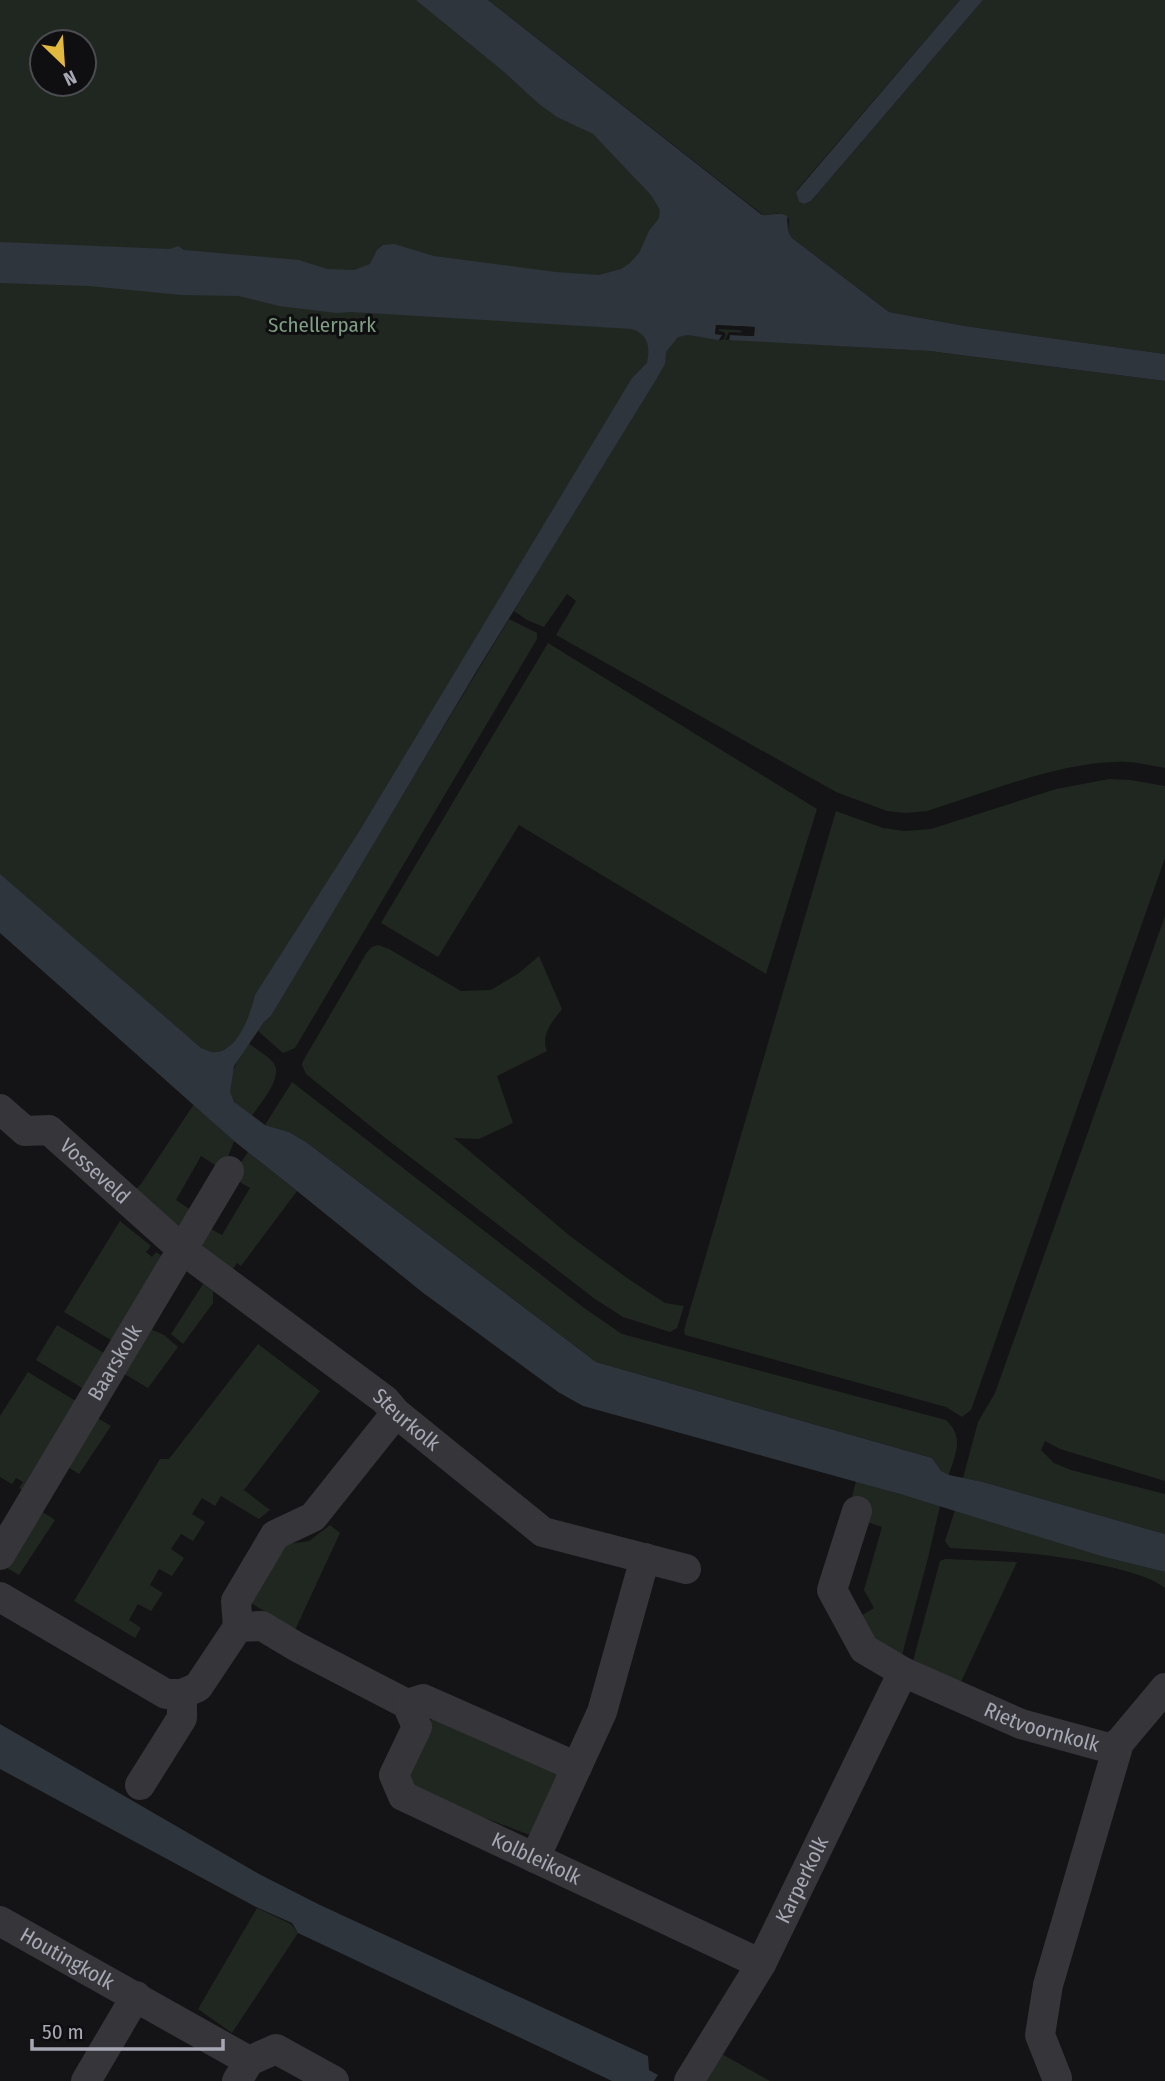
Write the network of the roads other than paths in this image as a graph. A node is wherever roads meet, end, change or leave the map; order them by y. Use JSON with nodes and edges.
{"nodes":[{"id":1,"x":0,"y":1109,"type":"edge"},
{"id":2,"x":229,"y":1171,"type":"dead end"},
{"id":3,"x":183,"y":1250,"type":"junction"},
{"id":4,"x":396,"y":1413,"type":"junction"},
{"id":5,"x":857,"y":1511,"type":"dead end"},
{"id":6,"x":11,"y":1512,"type":"edge"},
{"id":7,"x":0,"y":1555,"type":"edge"},
{"id":8,"x":645,"y":1558,"type":"junction"},
{"id":9,"x":686,"y":1569,"type":"dead end"},
{"id":10,"x":0,"y":1597,"type":"edge"},
{"id":11,"x":237,"y":1627,"type":"junction"},
{"id":12,"x":903,"y":1672,"type":"junction"},
{"id":13,"x":1165,"y":1688,"type":"edge"},
{"id":14,"x":183,"y":1694,"type":"junction"},
{"id":15,"x":407,"y":1704,"type":"junction"},
{"id":16,"x":1119,"y":1743,"type":"junction"},
{"id":17,"x":577,"y":1767,"type":"junction"},
{"id":18,"x":140,"y":1786,"type":"dead end"},
{"id":19,"x":535,"y":1858,"type":"junction"},
{"id":20,"x":0,"y":1921,"type":"edge"},
{"id":21,"x":761,"y":1964,"type":"junction"},
{"id":22,"x":136,"y":1996,"type":"junction"},
{"id":23,"x":243,"y":2071,"type":"edge"},
{"id":24,"x":1062,"y":2080,"type":"edge"},
{"id":25,"x":86,"y":2081,"type":"edge"},
{"id":26,"x":334,"y":2081,"type":"edge"},
{"id":27,"x":689,"y":2081,"type":"edge"}],
"edges":[{"from":1,"to":3,"type":"street","name":"Vosseveld"},
{"from":2,"to":3,"type":"street","name":"Baarskolk"},
{"from":3,"to":4,"type":"street","name":"Steurkolk"},
{"from":3,"to":6,"type":"street","name":"Baarskolk"},
{"from":4,"to":8,"type":"street","name":"Steurkolk"},
{"from":4,"to":11,"type":"street"},
{"from":5,"to":12,"type":"street","name":"Rietvoornkolk"},
{"from":6,"to":7,"type":"street","name":"Baarskolk"},
{"from":8,"to":9,"type":"street","name":"Steurkolk"},
{"from":8,"to":17,"type":"street"},
{"from":10,"to":14,"type":"street"},
{"from":11,"to":14,"type":"street"},
{"from":11,"to":15,"type":"street"},
{"from":12,"to":16,"type":"street","name":"Rietvoornkolk"},
{"from":12,"to":21,"type":"street","name":"Karperkolk"},
{"from":13,"to":16,"type":"street"},
{"from":14,"to":18,"type":"street"},
{"from":15,"to":17,"type":"street"},
{"from":15,"to":19,"type":"street","name":"Kolbleikolk"},
{"from":16,"to":24,"type":"street","name":"Rietvoornkolk"},
{"from":17,"to":19,"type":"street"},
{"from":19,"to":21,"type":"street","name":"Kolbleikolk"},
{"from":20,"to":22,"type":"street","name":"Houtingkolk"},
{"from":21,"to":27,"type":"street","name":"Karperkolk"},
{"from":22,"to":23,"type":"street","name":"Houtingkolk"},
{"from":22,"to":25,"type":"street","name":"Houtingkolk"},
{"from":23,"to":26,"type":"street","name":"Houtingkolk"}]}
